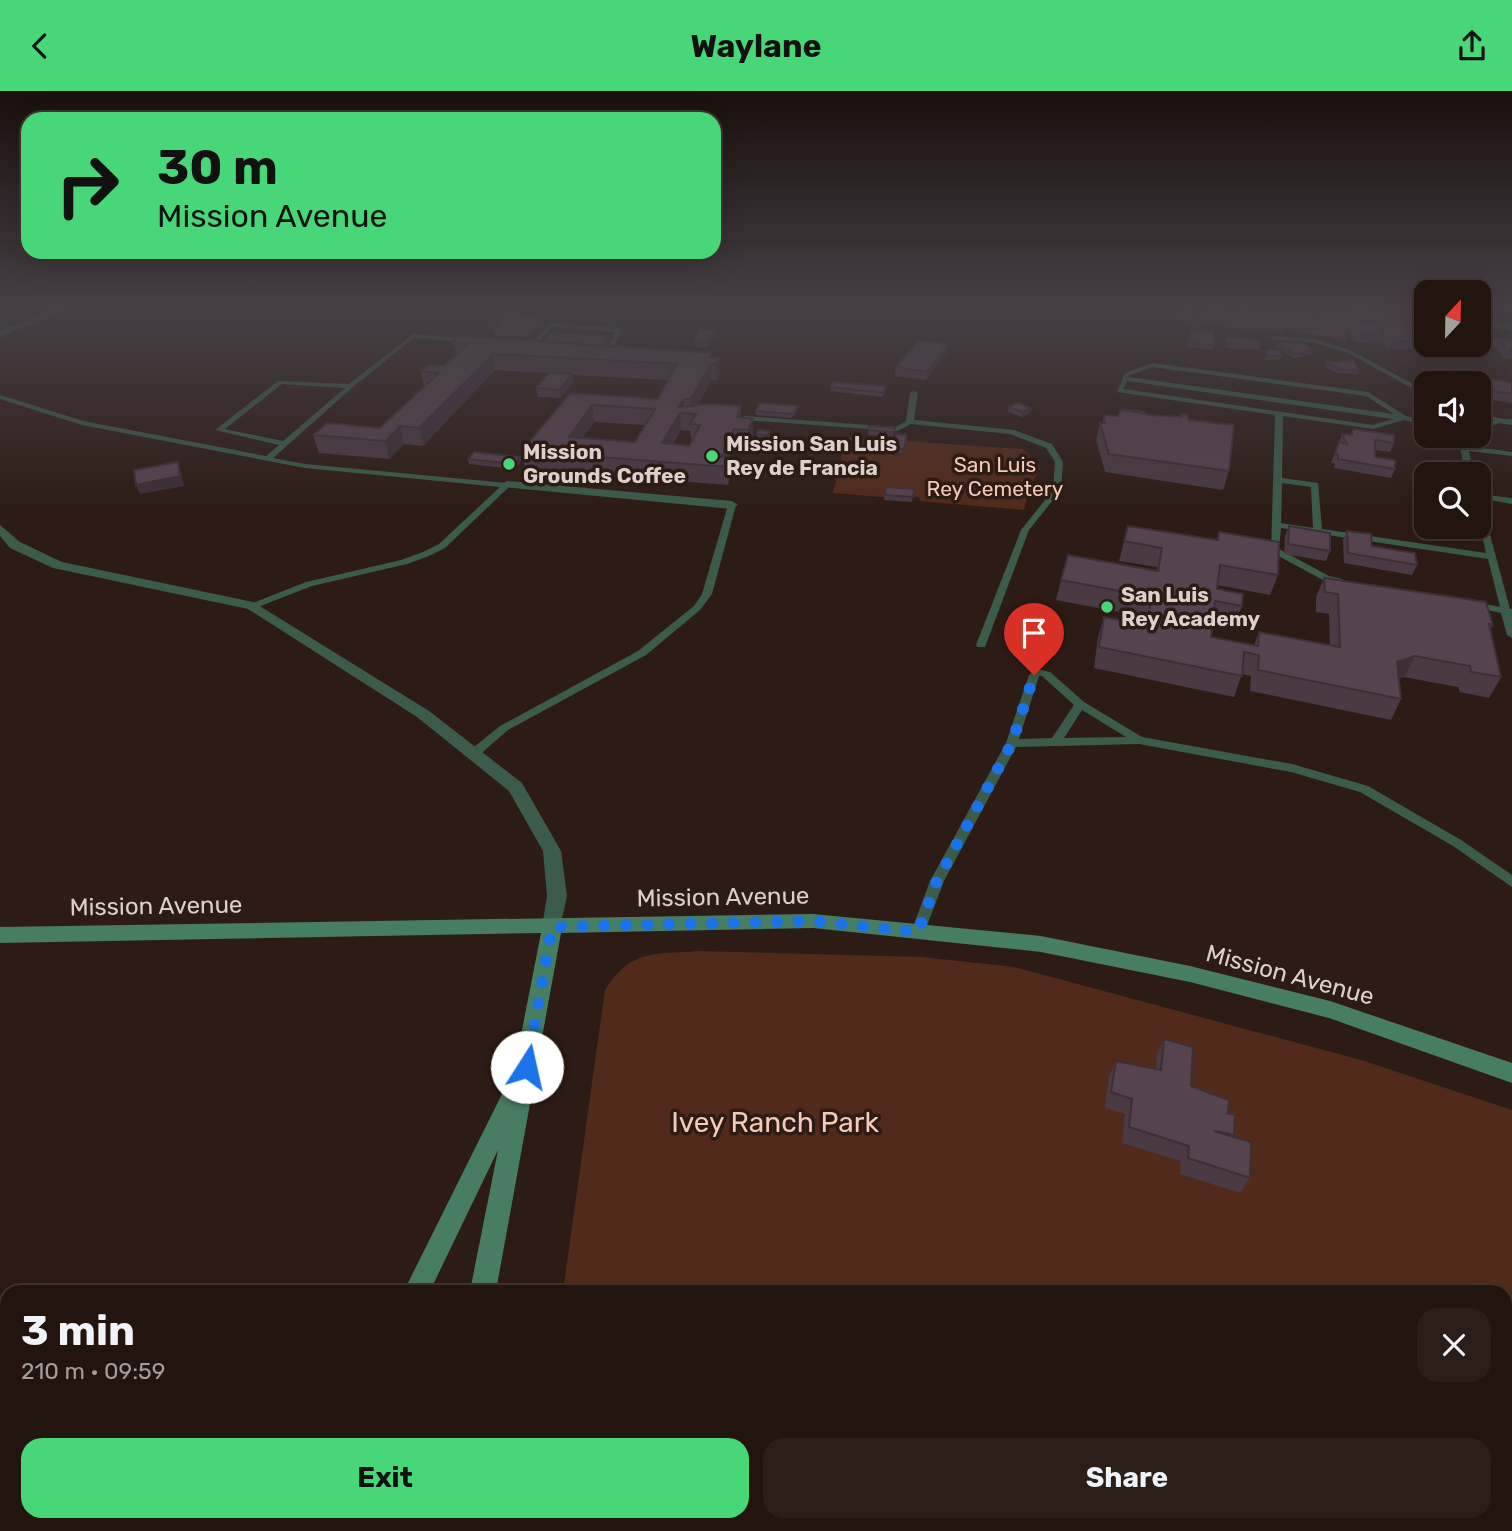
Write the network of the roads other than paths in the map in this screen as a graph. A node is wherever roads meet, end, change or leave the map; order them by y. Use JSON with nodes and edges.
{"nodes":[{"id":1,"x":365,"y":375,"type":"edge"},
{"id":2,"x":1127,"y":375,"type":"edge"},
{"id":3,"x":1229,"y":375,"type":"edge"},
{"id":4,"x":1392,"y":375,"type":"edge"},
{"id":5,"x":1125,"y":379,"type":"junction"},
{"id":6,"x":351,"y":386,"type":"junction"},
{"id":7,"x":1414,"y":387,"type":"edge"},
{"id":8,"x":914,"y":393,"type":"dead end"},
{"id":9,"x":0,"y":397,"type":"edge"},
{"id":10,"x":1279,"y":414,"type":"junction"},
{"id":11,"x":745,"y":418,"type":"edge"},
{"id":12,"x":1404,"y":418,"type":"junction"},
{"id":13,"x":1414,"y":420,"type":"edge"},
{"id":14,"x":910,"y":422,"type":"junction"},
{"id":15,"x":286,"y":444,"type":"junction"},
{"id":16,"x":1464,"y":448,"type":"joint"},
{"id":17,"x":1512,"y":454,"type":"edge"},
{"id":18,"x":267,"y":459,"type":"junction"},
{"id":19,"x":1467,"y":462,"type":"edge"},
{"id":20,"x":1278,"y":480,"type":"junction"},
{"id":21,"x":507,"y":485,"type":"junction"},
{"id":22,"x":1491,"y":498,"type":"edge"},
{"id":23,"x":1512,"y":501,"type":"edge"},
{"id":24,"x":732,"y":505,"type":"joint"},
{"id":25,"x":1277,"y":525,"type":"junction"},
{"id":26,"x":0,"y":530,"type":"edge"},
{"id":27,"x":1318,"y":531,"type":"junction"},
{"id":28,"x":1487,"y":539,"type":"edge"},
{"id":29,"x":1492,"y":557,"type":"junction"},
{"id":30,"x":1354,"y":583,"type":"edge"},
{"id":31,"x":1464,"y":602,"type":"edge"},
{"id":32,"x":253,"y":606,"type":"junction"},
{"id":33,"x":1509,"y":611,"type":"edge"},
{"id":34,"x":1512,"y":635,"type":"edge"},
{"id":35,"x":981,"y":645,"type":"dead end"},
{"id":36,"x":1080,"y":704,"type":"junction"},
{"id":37,"x":1139,"y":740,"type":"junction"},
{"id":38,"x":1056,"y":741,"type":"junction"},
{"id":39,"x":1012,"y":743,"type":"junction"},
{"id":40,"x":473,"y":754,"type":"junction"},
{"id":41,"x":1512,"y":882,"type":"edge"},
{"id":42,"x":552,"y":927,"type":"junction"},
{"id":43,"x":918,"y":932,"type":"junction"},
{"id":44,"x":0,"y":935,"type":"edge"},
{"id":45,"x":527,"y":1067,"type":"junction"},
{"id":46,"x":1512,"y":1073,"type":"edge"},
{"id":47,"x":420,"y":1285,"type":"edge"},
{"id":48,"x":484,"y":1285,"type":"edge"}],
"edges":[{"from":1,"to":6,"type":"lane"},
{"from":2,"to":5,"type":"lane"},
{"from":3,"to":12,"type":"lane"},
{"from":4,"to":7,"type":"lane"},
{"from":5,"to":10,"type":"lane"},
{"from":5,"to":12,"type":"lane"},
{"from":6,"to":15,"type":"lane"},
{"from":6,"to":15,"type":"lane"},
{"from":8,"to":14,"type":"lane"},
{"from":9,"to":18,"type":"lane"},
{"from":10,"to":12,"type":"lane"},
{"from":10,"to":20,"type":"lane"},
{"from":11,"to":14,"type":"lane"},
{"from":12,"to":13,"type":"lane"},
{"from":14,"to":35,"type":"lane"},
{"from":15,"to":18,"type":"lane"},
{"from":16,"to":17,"type":"lane"},
{"from":16,"to":19,"type":"lane"},
{"from":18,"to":21,"type":"lane"},
{"from":20,"to":25,"type":"lane"},
{"from":20,"to":27,"type":"lane"},
{"from":21,"to":24,"type":"street"},
{"from":21,"to":32,"type":"lane"},
{"from":22,"to":23,"type":"lane"},
{"from":24,"to":40,"type":"lane"},
{"from":25,"to":27,"type":"lane"},
{"from":25,"to":30,"type":"lane"},
{"from":26,"to":32,"type":"street"},
{"from":27,"to":29,"type":"lane"},
{"from":28,"to":29,"type":"lane"},
{"from":29,"to":33,"type":"lane"},
{"from":31,"to":33,"type":"lane"},
{"from":32,"to":40,"type":"street"},
{"from":33,"to":34,"type":"lane"},
{"from":36,"to":37,"type":"lane"},
{"from":36,"to":38,"type":"lane"},
{"from":36,"to":39,"type":"lane"},
{"from":37,"to":38,"type":"lane"},
{"from":37,"to":41,"type":"lane"},
{"from":38,"to":39,"type":"lane"},
{"from":39,"to":43,"type":"lane"},
{"from":40,"to":42,"type":"street"},
{"from":42,"to":43,"type":"main road","name":"Mission Avenue"},
{"from":42,"to":44,"type":"main road","name":"Mission Avenue"},
{"from":42,"to":45,"type":"main road"},
{"from":43,"to":46,"type":"main road","name":"Mission Avenue"},
{"from":45,"to":47,"type":"main road"},
{"from":45,"to":48,"type":"main road"}]}
